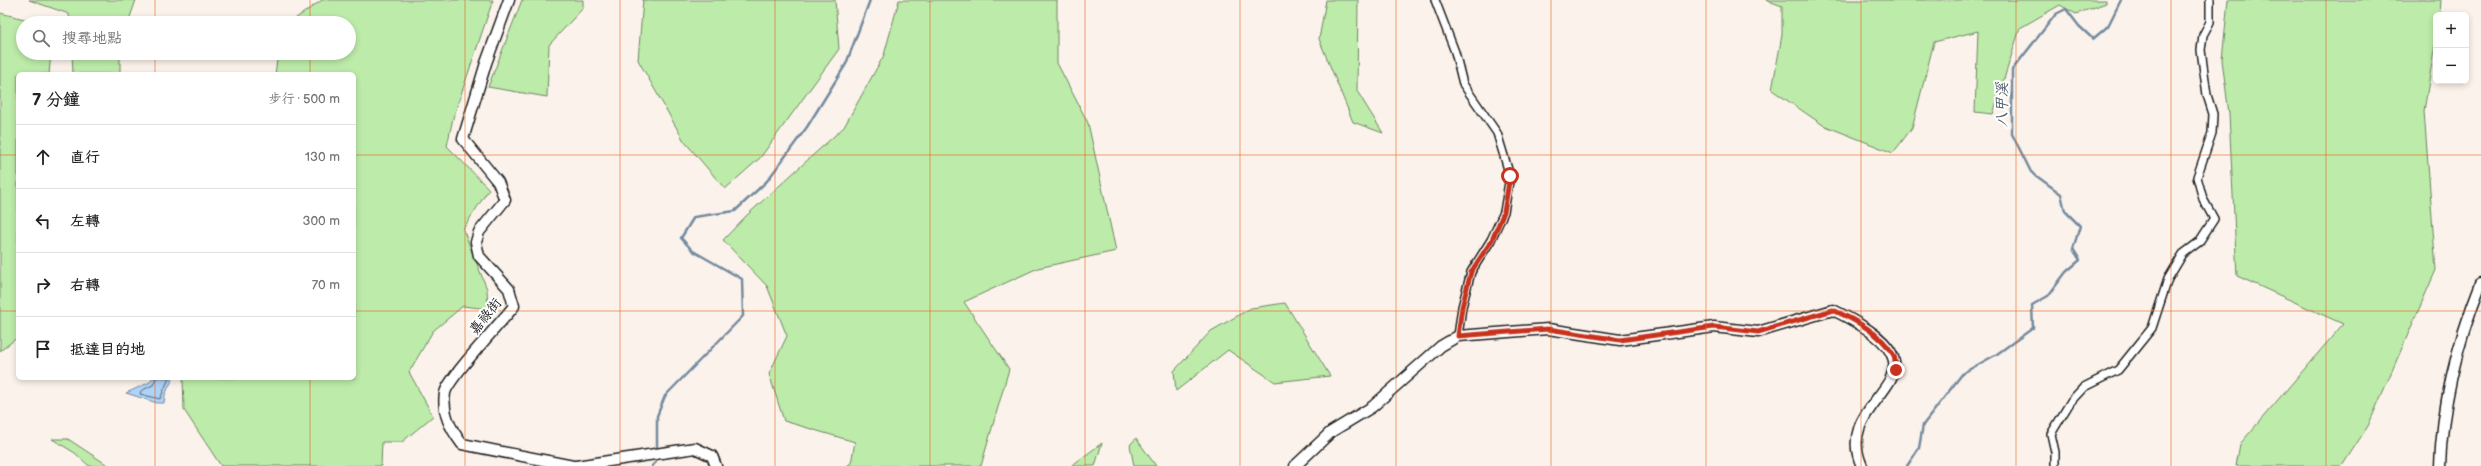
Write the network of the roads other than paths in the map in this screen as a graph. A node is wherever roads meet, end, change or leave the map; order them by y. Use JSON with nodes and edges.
{"nodes":[{"id":1,"x":509,"y":0,"type":"edge"},
{"id":2,"x":1435,"y":0,"type":"edge"},
{"id":3,"x":2210,"y":0,"type":"edge"},
{"id":4,"x":2481,"y":283,"type":"edge"},
{"id":5,"x":1458,"y":336,"type":"junction"},
{"id":6,"x":573,"y":466,"type":"edge"},
{"id":7,"x":576,"y":466,"type":"edge"},
{"id":8,"x":716,"y":466,"type":"edge"},
{"id":9,"x":1295,"y":466,"type":"edge"},
{"id":10,"x":1862,"y":466,"type":"edge"},
{"id":11,"x":2055,"y":466,"type":"edge"},
{"id":12,"x":2440,"y":466,"type":"edge"}],
"edges":[{"from":1,"to":6,"type":"street","name":"嘉祿街"},
{"from":2,"to":5,"type":"street"},
{"from":3,"to":11,"type":"street"},
{"from":4,"to":12,"type":"street"},
{"from":5,"to":9,"type":"street"},
{"from":5,"to":10,"type":"street"},
{"from":7,"to":8,"type":"street"}]}
